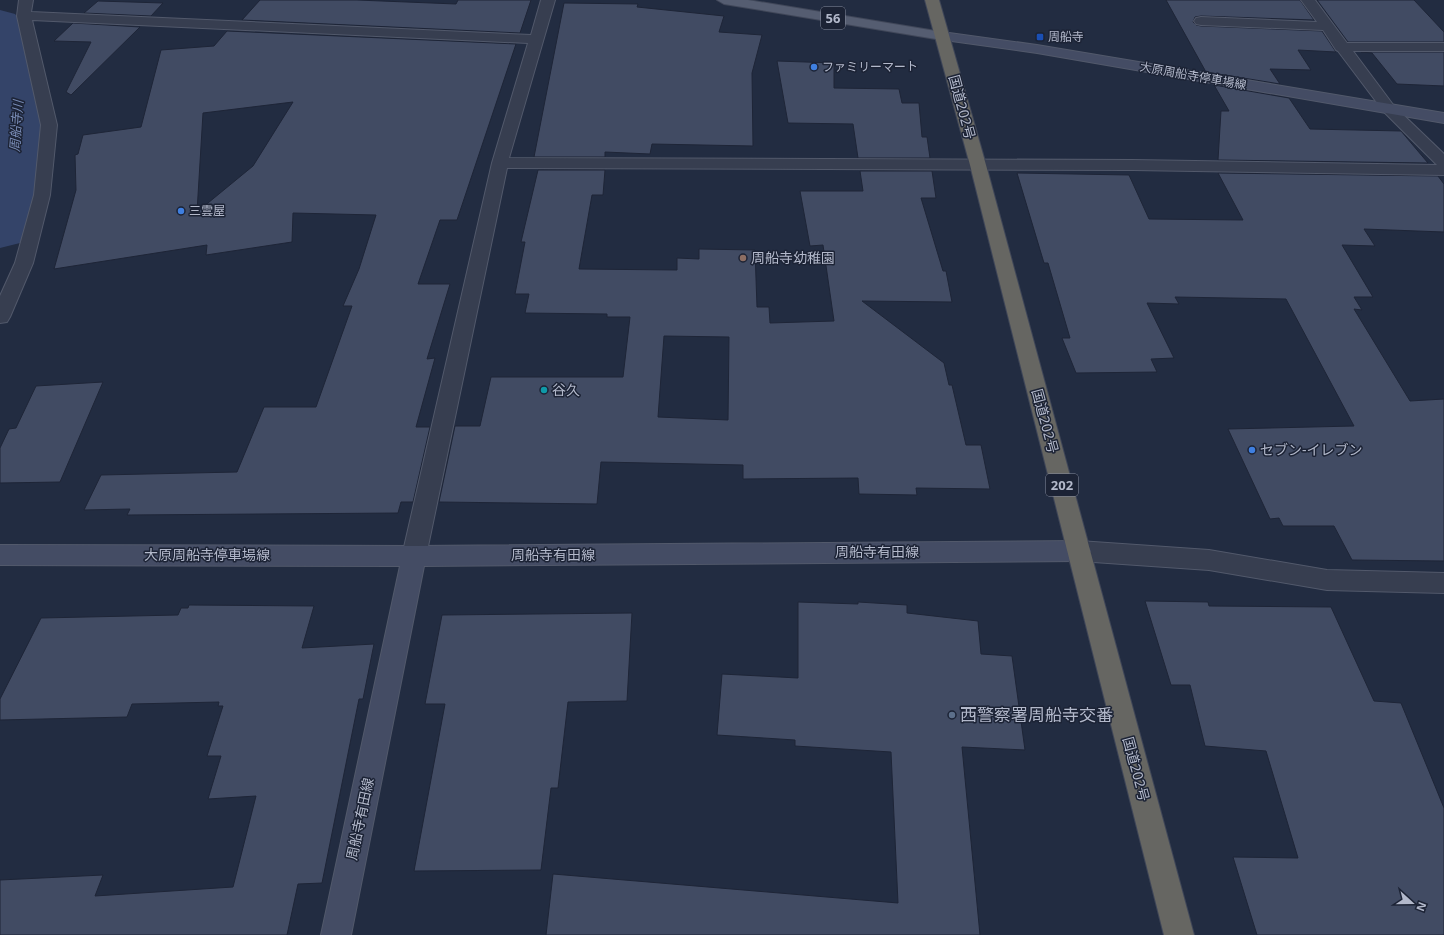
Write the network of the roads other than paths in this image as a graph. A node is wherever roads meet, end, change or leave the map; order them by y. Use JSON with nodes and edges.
{"nodes":[{"id":1,"x":26,"y":0,"type":"edge"},
{"id":2,"x":548,"y":0,"type":"edge"},
{"id":3,"x":724,"y":0,"type":"edge"},
{"id":4,"x":932,"y":0,"type":"edge"},
{"id":5,"x":1308,"y":0,"type":"edge"},
{"id":6,"x":24,"y":16,"type":"junction"},
{"id":7,"x":1200,"y":21,"type":"dead end"},
{"id":8,"x":1326,"y":26,"type":"junction"},
{"id":9,"x":942,"y":36,"type":"junction"},
{"id":10,"x":536,"y":39,"type":"junction"},
{"id":11,"x":1341,"y":47,"type":"junction"},
{"id":12,"x":1444,"y":47,"type":"edge"},
{"id":13,"x":1389,"y":109,"type":"junction"},
{"id":14,"x":1444,"y":118,"type":"edge"},
{"id":15,"x":500,"y":163,"type":"junction"},
{"id":16,"x":1444,"y":163,"type":"edge"},
{"id":17,"x":978,"y":165,"type":"junction"},
{"id":18,"x":1444,"y":170,"type":"edge"},
{"id":19,"x":0,"y":317,"type":"edge"},
{"id":20,"x":1079,"y":551,"type":"junction"},
{"id":21,"x":0,"y":555,"type":"edge"},
{"id":22,"x":414,"y":556,"type":"junction"},
{"id":23,"x":1444,"y":583,"type":"edge"},
{"id":24,"x":336,"y":935,"type":"edge"},
{"id":25,"x":1179,"y":935,"type":"edge"}],
"edges":[{"from":1,"to":6,"type":"street"},
{"from":2,"to":10,"type":"street"},
{"from":3,"to":9,"type":"main road","number":"56"},
{"from":4,"to":9,"type":"highway","name":"国道202号","number":"202"},
{"from":5,"to":8,"type":"street"},
{"from":6,"to":10,"type":"street"},
{"from":6,"to":19,"type":"street"},
{"from":7,"to":8,"type":"street"},
{"from":8,"to":11,"type":"street"},
{"from":9,"to":13,"type":"main road","name":"大原周船寺停車場線"},
{"from":9,"to":17,"type":"highway","name":"国道202号","number":"202"},
{"from":10,"to":15,"type":"street"},
{"from":11,"to":12,"type":"street"},
{"from":11,"to":13,"type":"street"},
{"from":13,"to":14,"type":"main road","name":"大原周船寺停車場線"},
{"from":13,"to":16,"type":"street"},
{"from":15,"to":17,"type":"street"},
{"from":15,"to":22,"type":"street"},
{"from":17,"to":18,"type":"street"},
{"from":17,"to":20,"type":"highway","name":"国道202号","number":"202"},
{"from":20,"to":22,"type":"main road","name":"周船寺有田線"},
{"from":20,"to":23,"type":"street"},
{"from":20,"to":25,"type":"highway","name":"国道202号","number":"202"},
{"from":21,"to":22,"type":"main road","name":"大原周船寺停車場線"},
{"from":22,"to":24,"type":"main road","name":"周船寺有田線"}]}
